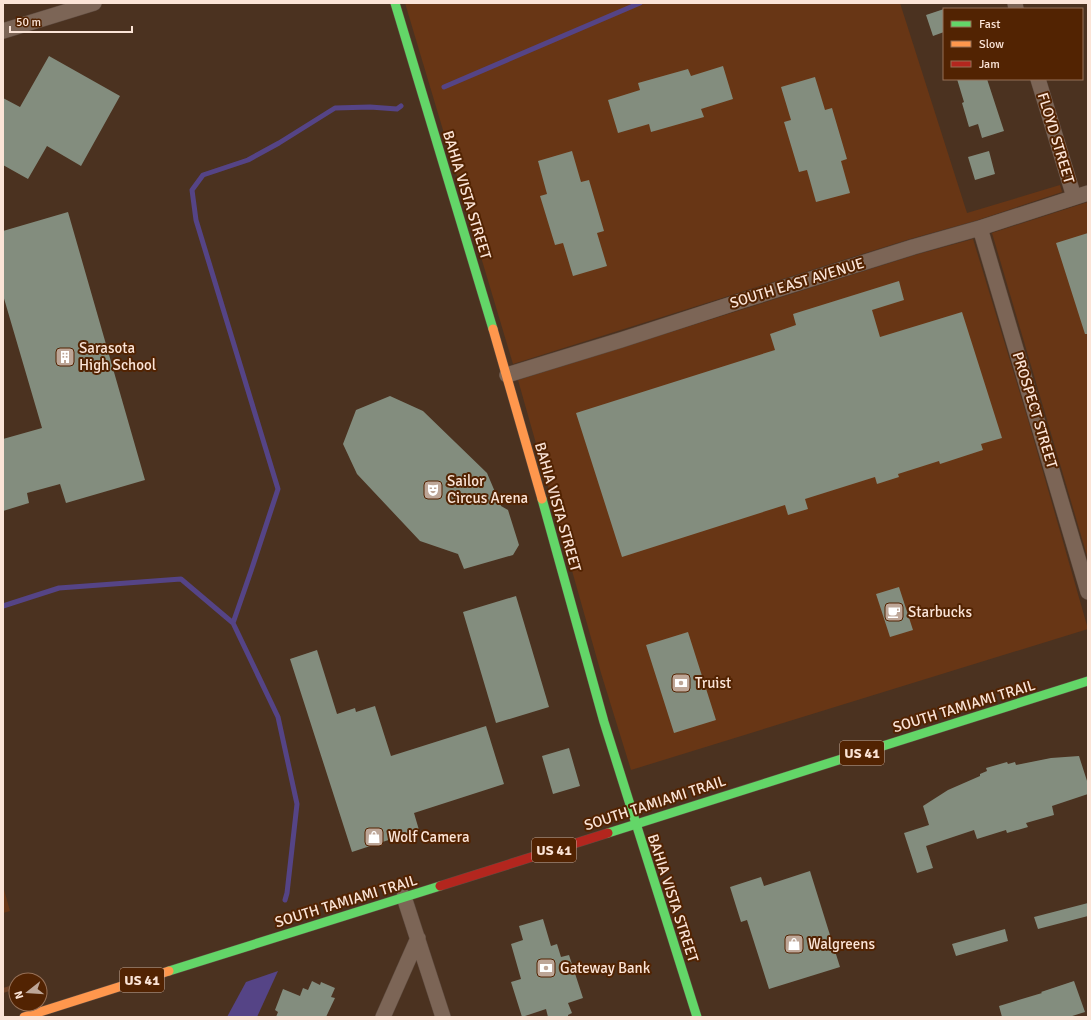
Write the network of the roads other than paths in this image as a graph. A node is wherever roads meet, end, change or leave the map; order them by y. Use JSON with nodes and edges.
{"nodes":[{"id":1,"x":94,"y":3,"type":"edge"},
{"id":2,"x":395,"y":3,"type":"edge"},
{"id":3,"x":3,"y":31,"type":"edge"},
{"id":4,"x":1038,"y":80,"type":"edge"},
{"id":5,"x":1088,"y":193,"type":"edge"},
{"id":6,"x":1074,"y":197,"type":"junction"},
{"id":7,"x":980,"y":228,"type":"junction"},
{"id":8,"x":507,"y":375,"type":"junction"},
{"id":9,"x":1088,"y":592,"type":"edge"},
{"id":10,"x":1088,"y":681,"type":"edge"},
{"id":11,"x":635,"y":824,"type":"junction"},
{"id":12,"x":404,"y":897,"type":"junction"},
{"id":13,"x":418,"y":938,"type":"junction"},
{"id":14,"x":24,"y":1017,"type":"edge"},
{"id":15,"x":383,"y":1017,"type":"edge"},
{"id":16,"x":443,"y":1017,"type":"edge"},
{"id":17,"x":697,"y":1017,"type":"edge"}],
"edges":[{"from":1,"to":3,"type":"street"},
{"from":2,"to":8,"type":"main road","name":"BAHIA VISTA STREET"},
{"from":4,"to":6,"type":"street","name":"FLOYD STREET"},
{"from":5,"to":6,"type":"street","name":"SOUTH EAST AVENUE"},
{"from":6,"to":7,"type":"street","name":"SOUTH EAST AVENUE"},
{"from":7,"to":8,"type":"street","name":"SOUTH EAST AVENUE"},
{"from":7,"to":9,"type":"street","name":"PROSPECT STREET"},
{"from":8,"to":11,"type":"main road","name":"BAHIA VISTA STREET"},
{"from":10,"to":11,"type":"main road","name":"SOUTH TAMIAMI TRAIL","number":"US 41"},
{"from":11,"to":12,"type":"main road","name":"SOUTH TAMIAMI TRAIL","number":"US 41"},
{"from":11,"to":17,"type":"main road","name":"BAHIA VISTA STREET"},
{"from":12,"to":13,"type":"street"},
{"from":12,"to":14,"type":"main road","name":"SOUTH TAMIAMI TRAIL","number":"US 41"},
{"from":13,"to":15,"type":"street"},
{"from":13,"to":16,"type":"street"}]}
